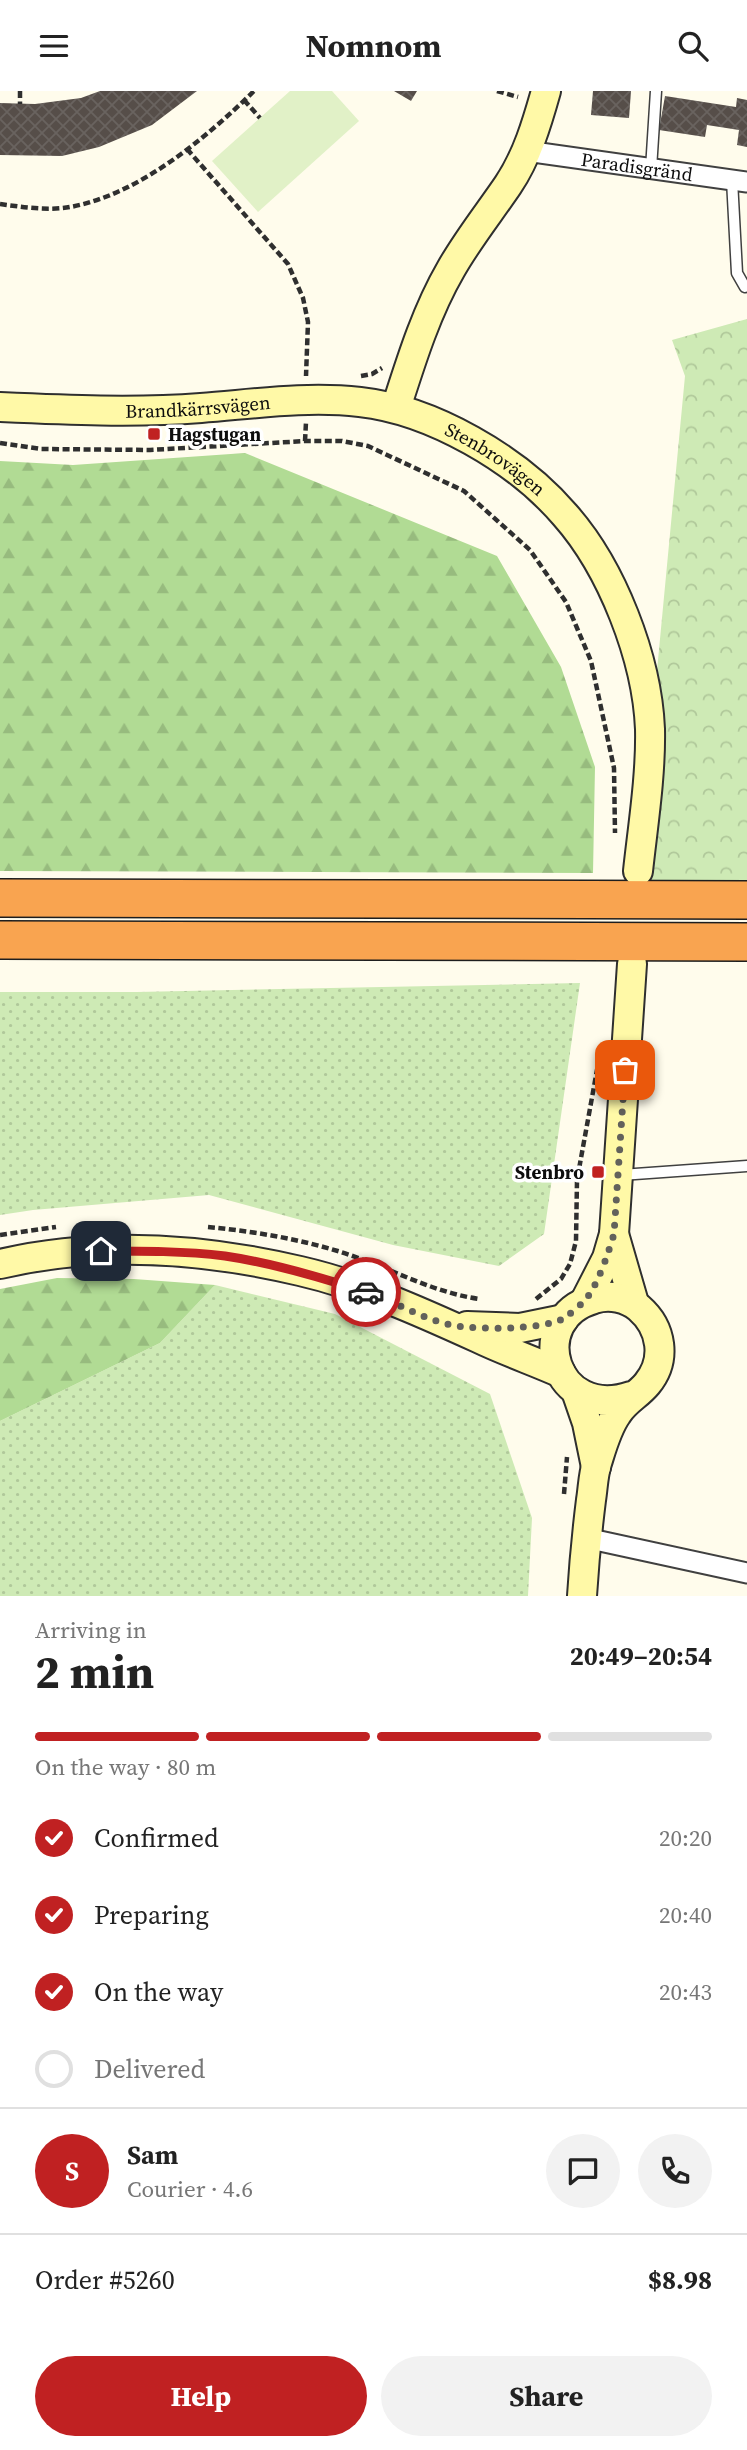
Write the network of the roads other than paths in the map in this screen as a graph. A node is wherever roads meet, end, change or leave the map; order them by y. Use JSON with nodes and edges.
{"nodes":[{"id":1,"x":656,"y":91,"type":"edge"},
{"id":2,"x":544,"y":97,"type":"edge"},
{"id":3,"x":526,"y":151,"type":"junction"},
{"id":4,"x":651,"y":169,"type":"junction"},
{"id":5,"x":740,"y":181,"type":"edge"},
{"id":6,"x":745,"y":287,"type":"dead end"},
{"id":7,"x":0,"y":407,"type":"edge"},
{"id":8,"x":396,"y":408,"type":"junction"},
{"id":9,"x":638,"y":871,"type":"dead end"},
{"id":10,"x":0,"y":898,"type":"edge"},
{"id":11,"x":747,"y":900,"type":"edge"},
{"id":12,"x":0,"y":940,"type":"edge"},
{"id":13,"x":747,"y":942,"type":"edge"},
{"id":14,"x":632,"y":964,"type":"dead end"},
{"id":15,"x":747,"y":1166,"type":"edge"},
{"id":16,"x":617,"y":1176,"type":"junction"},
{"id":17,"x":614,"y":1234,"type":"junction"},
{"id":18,"x":0,"y":1264,"type":"edge"},
{"id":19,"x":634,"y":1303,"type":"junction"},
{"id":20,"x":574,"y":1310,"type":"junction"},
{"id":21,"x":450,"y":1325,"type":"junction"},
{"id":22,"x":568,"y":1382,"type":"junction"},
{"id":23,"x":631,"y":1396,"type":"junction"},
{"id":24,"x":596,"y":1467,"type":"junction"},
{"id":25,"x":586,"y":1538,"type":"junction"},
{"id":26,"x":747,"y":1573,"type":"edge"},
{"id":27,"x":582,"y":1596,"type":"edge"}],
"edges":[{"from":1,"to":4,"type":"lane"},
{"from":2,"to":3,"type":"street"},
{"from":3,"to":4,"type":"street","name":"Paradisgränd"},
{"from":3,"to":8,"type":"street"},
{"from":4,"to":5,"type":"street","name":"Paradisgränd"},
{"from":5,"to":6,"type":"lane"},
{"from":7,"to":8,"type":"street","name":"Brandkärrsvägen"},
{"from":8,"to":9,"type":"street","name":"Stenbrovägen"},
{"from":10,"to":11,"type":"highway"},
{"from":12,"to":13,"type":"highway"},
{"from":14,"to":16,"type":"street"},
{"from":15,"to":16,"type":"lane"},
{"from":16,"to":17,"type":"street"},
{"from":17,"to":19,"type":"street"},
{"from":17,"to":20,"type":"street"},
{"from":18,"to":21,"type":"street"},
{"from":19,"to":20,"type":"street"},
{"from":19,"to":23,"type":"street"},
{"from":20,"to":21,"type":"street"},
{"from":20,"to":22,"type":"street"},
{"from":21,"to":22,"type":"street"},
{"from":22,"to":23,"type":"street"},
{"from":22,"to":24,"type":"street"},
{"from":23,"to":24,"type":"street"},
{"from":24,"to":25,"type":"street"},
{"from":25,"to":26,"type":"street"},
{"from":25,"to":27,"type":"street"}]}
